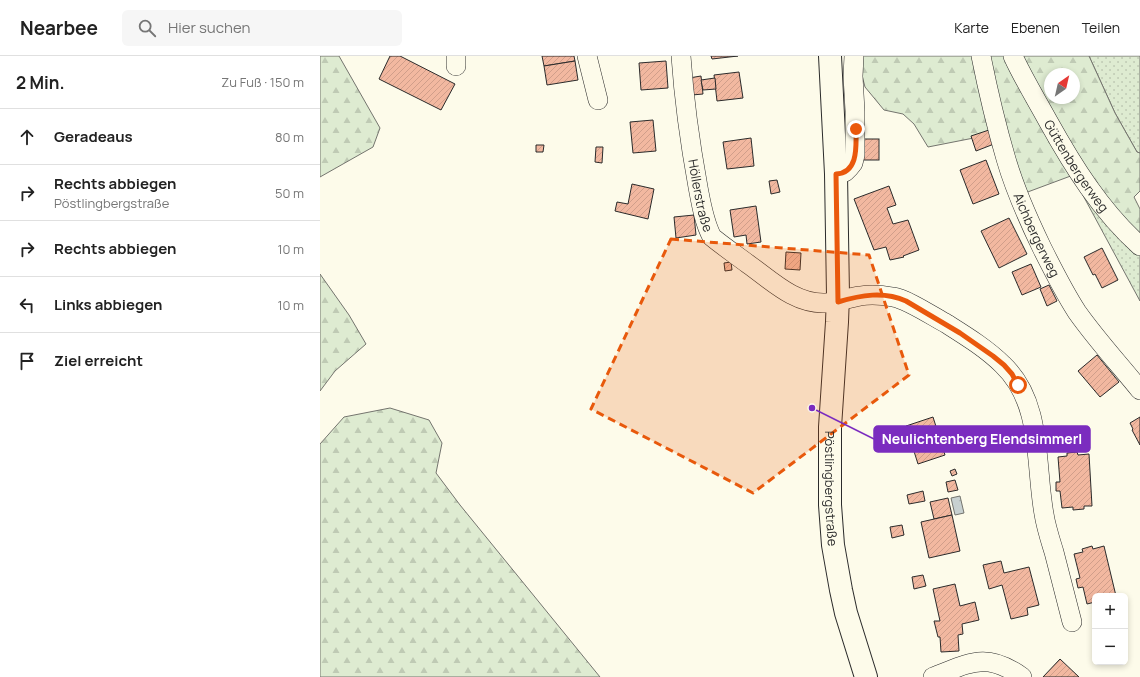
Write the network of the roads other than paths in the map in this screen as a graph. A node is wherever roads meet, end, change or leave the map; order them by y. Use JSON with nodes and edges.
{"nodes":[{"id":1,"x":587,"y":56,"type":"edge"},
{"id":2,"x":681,"y":56,"type":"edge"},
{"id":3,"x":830,"y":56,"type":"edge"},
{"id":4,"x":854,"y":56,"type":"edge"},
{"id":5,"x":981,"y":56,"type":"edge"},
{"id":6,"x":1013,"y":56,"type":"edge"},
{"id":7,"x":598,"y":100,"type":"dead end"},
{"id":8,"x":836,"y":174,"type":"junction"},
{"id":9,"x":1140,"y":246,"type":"edge"},
{"id":10,"x":838,"y":302,"type":"junction"},
{"id":11,"x":1140,"y":390,"type":"edge"},
{"id":12,"x":1072,"y":622,"type":"dead end"},
{"id":13,"x":866,"y":677,"type":"edge"},
{"id":14,"x":933,"y":677,"type":"edge"},
{"id":15,"x":1022,"y":677,"type":"edge"}],
"edges":[{"from":1,"to":7,"type":"street"},
{"from":2,"to":10,"type":"street","name":"Höllerstraße"},
{"from":3,"to":8,"type":"main road","name":"Pöstlingbergstraße"},
{"from":4,"to":8,"type":"street"},
{"from":5,"to":11,"type":"street","name":"Aichbergerweg"},
{"from":6,"to":9,"type":"street","name":"Güttenbergerweg"},
{"from":8,"to":10,"type":"main road","name":"Pöstlingbergstraße"},
{"from":10,"to":12,"type":"street","name":"Höllerstraße"},
{"from":10,"to":13,"type":"main road","name":"Pöstlingbergstraße"},
{"from":14,"to":15,"type":"street"}]}
